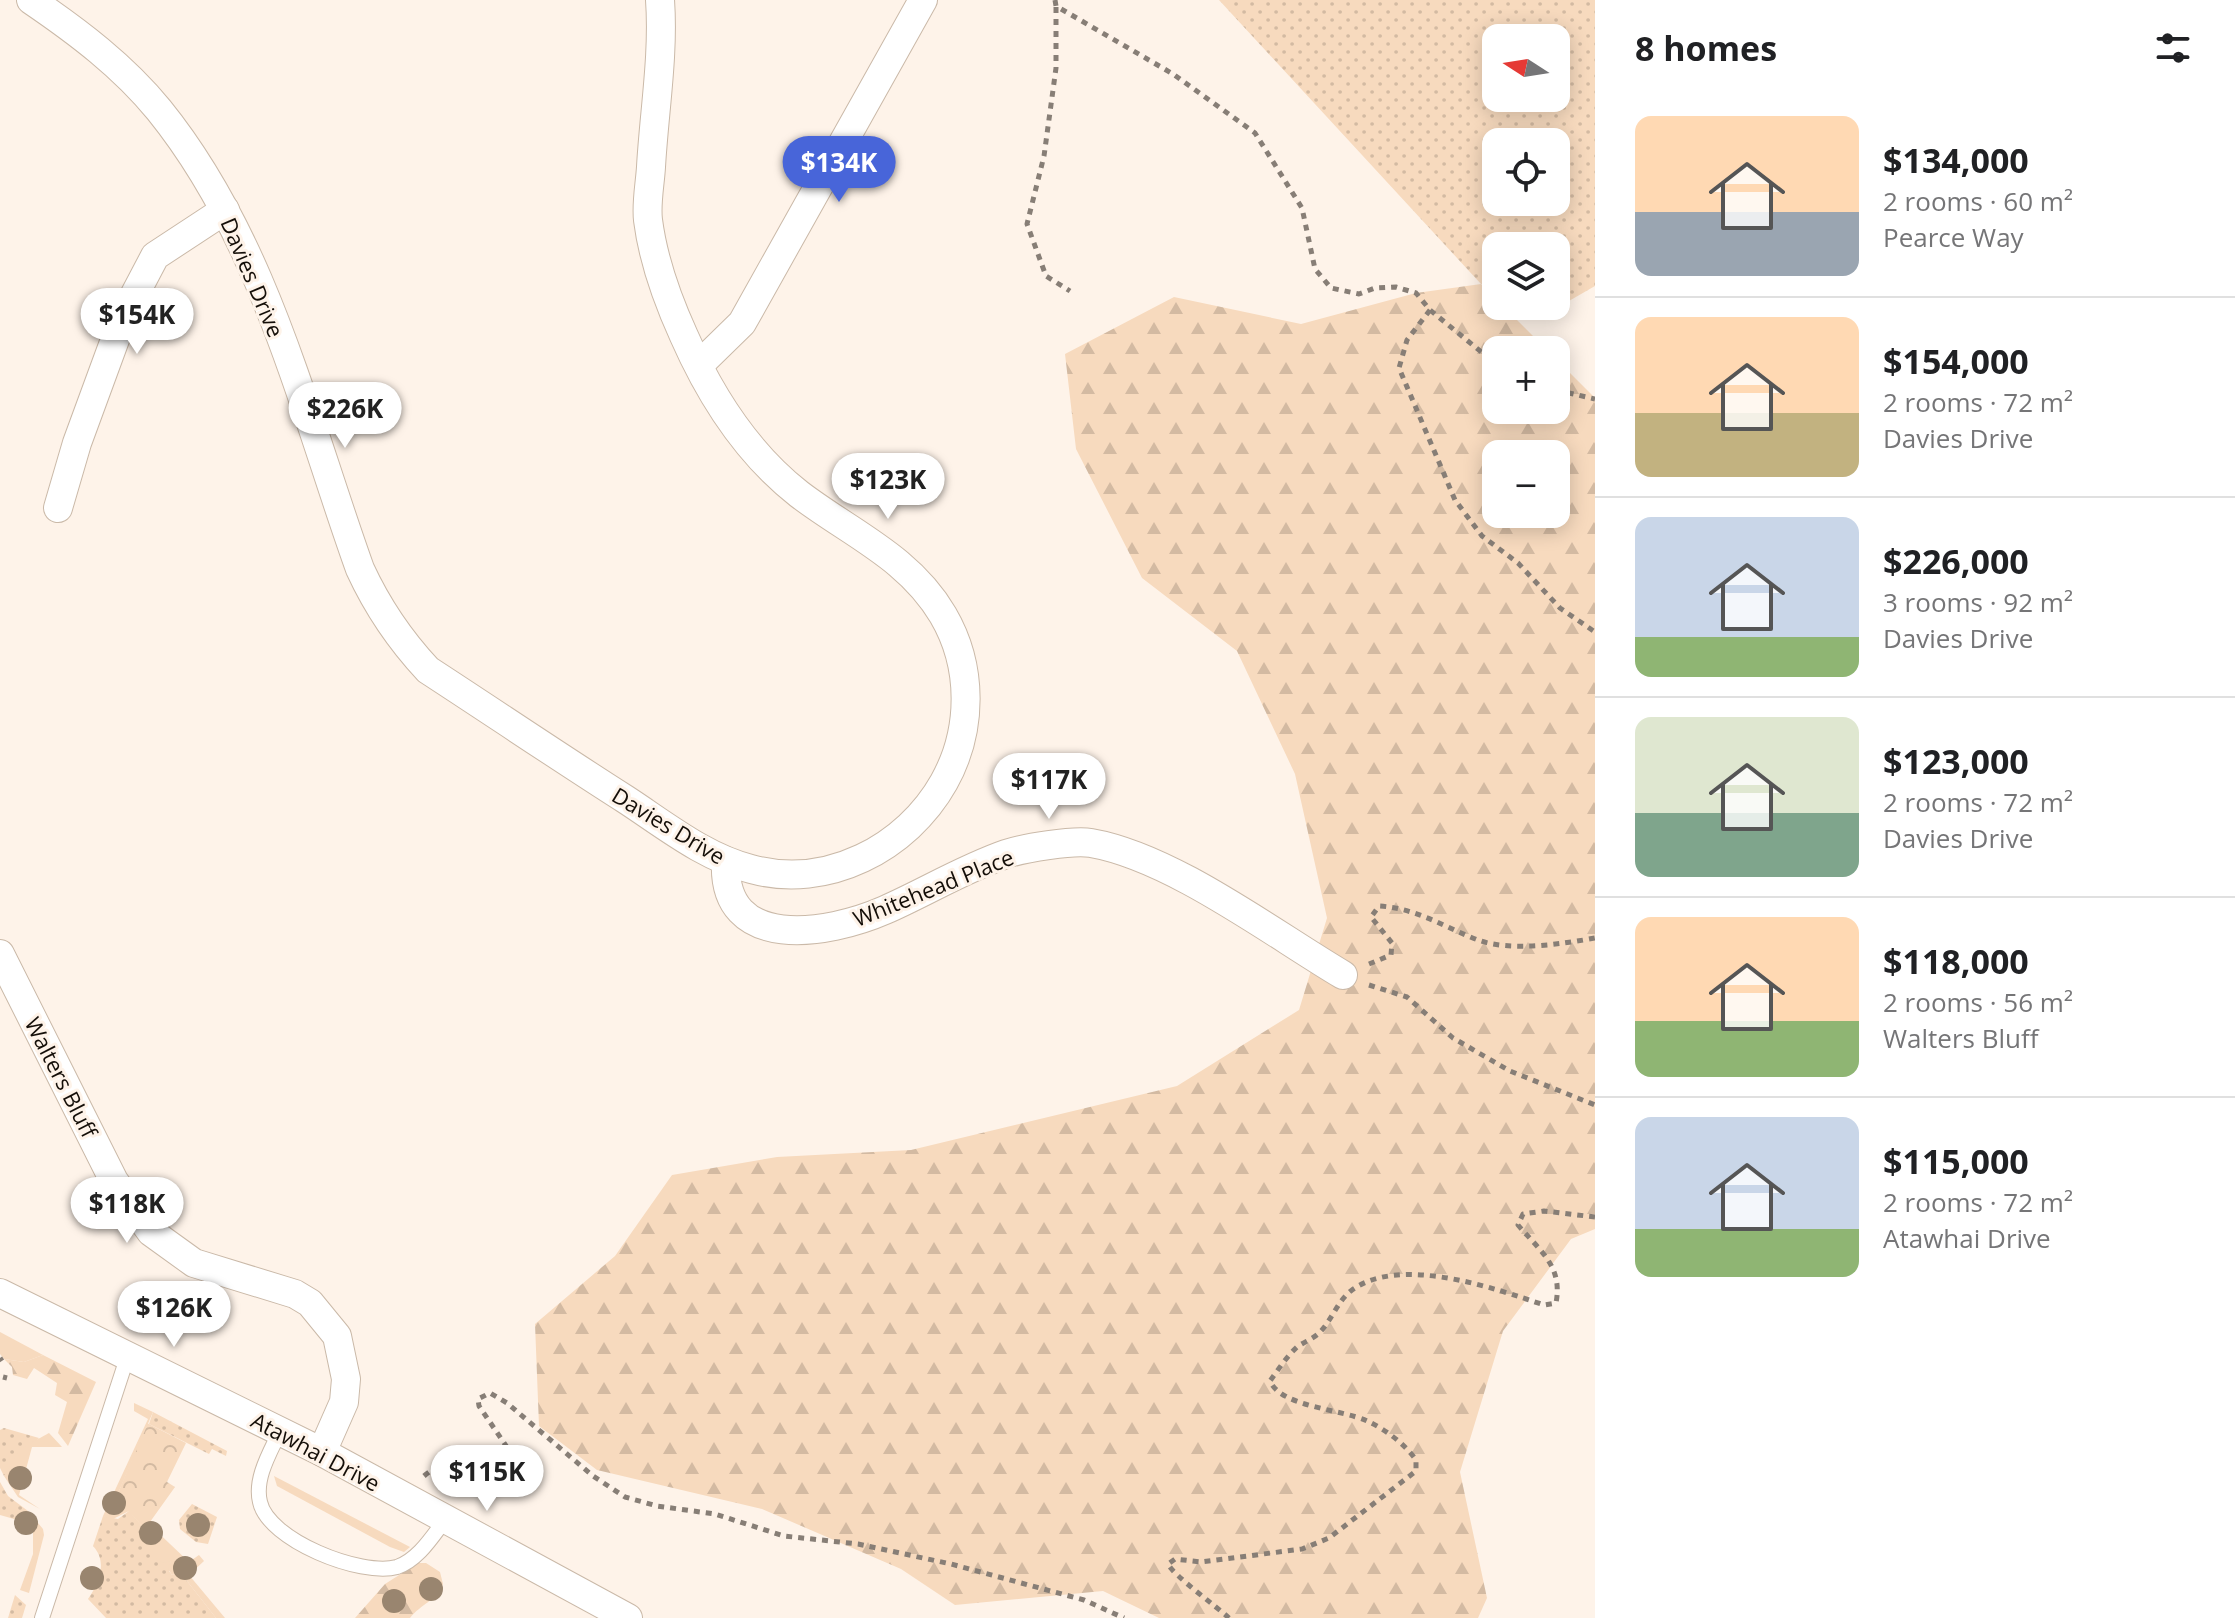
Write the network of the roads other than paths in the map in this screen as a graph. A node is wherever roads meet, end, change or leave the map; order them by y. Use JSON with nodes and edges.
{"nodes":[{"id":1,"x":31,"y":0,"type":"edge"},
{"id":2,"x":660,"y":0,"type":"edge"},
{"id":3,"x":923,"y":0,"type":"edge"},
{"id":4,"x":225,"y":210,"type":"junction"},
{"id":5,"x":699,"y":365,"type":"junction"},
{"id":6,"x":58,"y":508,"type":"dead end"},
{"id":7,"x":726,"y":861,"type":"junction"},
{"id":8,"x":0,"y":954,"type":"edge"},
{"id":9,"x":1357,"y":975,"type":"road end"},
{"id":10,"x":0,"y":1293,"type":"edge"},
{"id":11,"x":128,"y":1355,"type":"junction"},
{"id":12,"x":280,"y":1431,"type":"junction"},
{"id":13,"x":322,"y":1452,"type":"junction"},
{"id":14,"x":445,"y":1520,"type":"junction"},
{"id":15,"x":42,"y":1618,"type":"edge"},
{"id":16,"x":628,"y":1618,"type":"edge"}],
"edges":[{"from":1,"to":4,"type":"street","name":"Davies Drive"},
{"from":2,"to":5,"type":"street","name":"Davies Drive"},
{"from":3,"to":5,"type":"street"},
{"from":4,"to":6,"type":"street"},
{"from":4,"to":7,"type":"street","name":"Davies Drive"},
{"from":5,"to":7,"type":"street","name":"Davies Drive"},
{"from":7,"to":9,"type":"street","name":"Whitehead Place"},
{"from":8,"to":13,"type":"street","name":"Walters Bluff"},
{"from":10,"to":11,"type":"street","name":"Atawhai Drive"},
{"from":11,"to":12,"type":"street","name":"Atawhai Drive"},
{"from":11,"to":15,"type":"lane"},
{"from":12,"to":13,"type":"street","name":"Atawhai Drive"},
{"from":12,"to":14,"type":"lane"},
{"from":13,"to":14,"type":"street","name":"Atawhai Drive"},
{"from":14,"to":16,"type":"street","name":"Atawhai Drive"}]}
